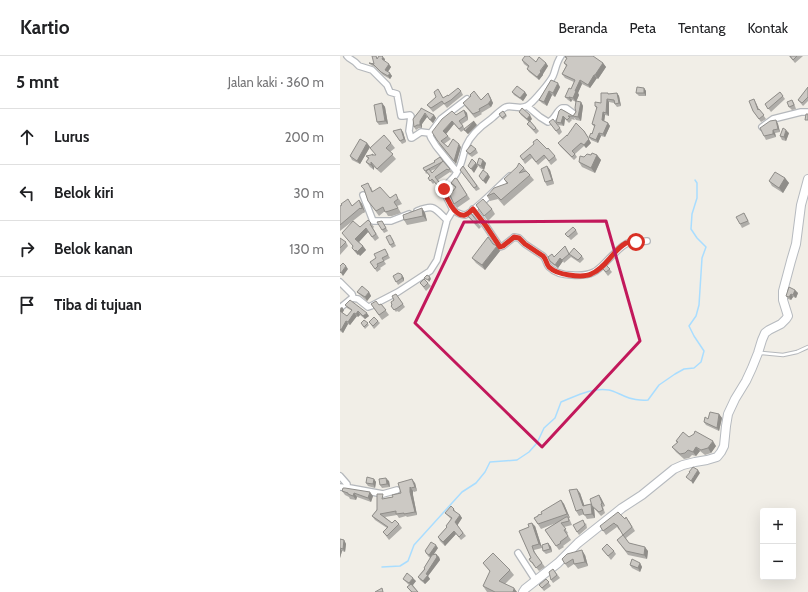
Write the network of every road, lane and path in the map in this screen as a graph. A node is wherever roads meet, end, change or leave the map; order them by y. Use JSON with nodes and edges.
{"nodes":[{"id":1,"x":347,"y":56,"type":"edge"},
{"id":2,"x":561,"y":56,"type":"edge"},
{"id":3,"x":466,"y":99,"type":"edge"},
{"id":4,"x":527,"y":106,"type":"junction"},
{"id":5,"x":808,"y":112,"type":"edge"},
{"id":6,"x":574,"y":114,"type":"edge"},
{"id":7,"x":762,"y":127,"type":"edge"},
{"id":8,"x":430,"y":134,"type":"junction"},
{"id":9,"x":457,"y":172,"type":"junction"},
{"id":10,"x":513,"y":173,"type":"edge"},
{"id":11,"x":808,"y":179,"type":"edge"},
{"id":12,"x":363,"y":195,"type":"edge"},
{"id":13,"x":473,"y":209,"type":"junction"},
{"id":14,"x":453,"y":210,"type":"junction"},
{"id":15,"x":447,"y":220,"type":"junction"},
{"id":16,"x":647,"y":241,"type":"dead end"},
{"id":17,"x":340,"y":282,"type":"edge"},
{"id":18,"x":354,"y":298,"type":"junction"},
{"id":19,"x":340,"y":308,"type":"edge"},
{"id":20,"x":808,"y":347,"type":"edge"},
{"id":21,"x":758,"y":353,"type":"junction"},
{"id":22,"x":340,"y":476,"type":"edge"},
{"id":23,"x":340,"y":487,"type":"edge"},
{"id":24,"x":347,"y":488,"type":"junction"},
{"id":25,"x":397,"y":490,"type":"dead end"},
{"id":26,"x":518,"y":553,"type":"dead end"},
{"id":27,"x":536,"y":581,"type":"junction"},
{"id":28,"x":523,"y":592,"type":"edge"}],
"edges":[{"from":1,"to":8,"type":"street"},
{"from":2,"to":4,"type":"street"},
{"from":3,"to":8,"type":"street"},
{"from":4,"to":6,"type":"street"},
{"from":4,"to":9,"type":"street"},
{"from":5,"to":7,"type":"street"},
{"from":8,"to":9,"type":"street"},
{"from":9,"to":14,"type":"street"},
{"from":10,"to":13,"type":"street"},
{"from":11,"to":21,"type":"main road"},
{"from":12,"to":15,"type":"street"},
{"from":13,"to":14,"type":"street"},
{"from":13,"to":16,"type":"street"},
{"from":14,"to":15,"type":"street"},
{"from":15,"to":18,"type":"street"},
{"from":17,"to":18,"type":"street"},
{"from":18,"to":19,"type":"street"},
{"from":20,"to":21,"type":"lane"},
{"from":21,"to":27,"type":"main road"},
{"from":22,"to":24,"type":"street"},
{"from":23,"to":24,"type":"street"},
{"from":24,"to":25,"type":"street"},
{"from":26,"to":27,"type":"street"},
{"from":27,"to":28,"type":"main road"}]}
